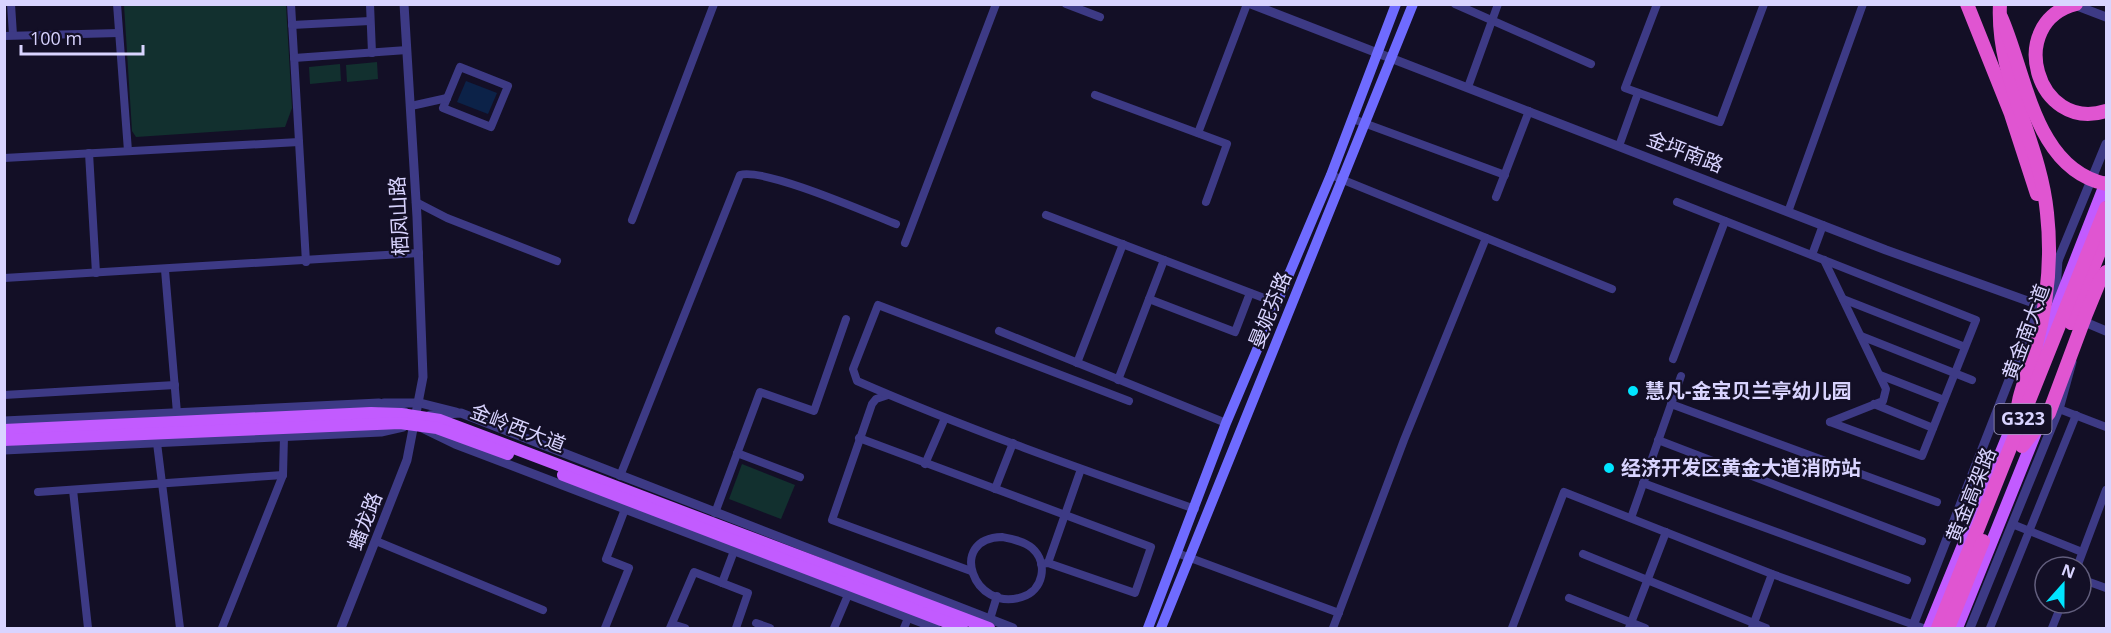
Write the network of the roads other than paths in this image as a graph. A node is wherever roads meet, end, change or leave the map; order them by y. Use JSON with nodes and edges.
{"nodes":[{"id":1,"x":11,"y":4,"type":"edge"},
{"id":2,"x":117,"y":4,"type":"edge"},
{"id":3,"x":291,"y":4,"type":"edge"},
{"id":4,"x":370,"y":4,"type":"edge"},
{"id":5,"x":404,"y":4,"type":"edge"},
{"id":6,"x":714,"y":4,"type":"edge"},
{"id":7,"x":996,"y":4,"type":"edge"},
{"id":8,"x":1066,"y":4,"type":"edge"},
{"id":9,"x":1249,"y":4,"type":"edge"},
{"id":10,"x":1396,"y":4,"type":"edge"},
{"id":11,"x":1413,"y":4,"type":"edge"},
{"id":12,"x":1455,"y":4,"type":"edge"},
{"id":13,"x":1498,"y":4,"type":"edge"},
{"id":14,"x":1657,"y":4,"type":"edge"},
{"id":15,"x":1764,"y":4,"type":"edge"},
{"id":16,"x":1863,"y":4,"type":"edge"},
{"id":17,"x":1967,"y":4,"type":"edge"},
{"id":18,"x":1998,"y":4,"type":"edge"},
{"id":19,"x":2074,"y":4,"type":"edge"},
{"id":20,"x":1100,"y":17,"type":"dead end"},
{"id":21,"x":2106,"y":17,"type":"edge"},
{"id":22,"x":370,"y":21,"type":"junction"},
{"id":23,"x":1492,"y":21,"type":"junction"},
{"id":24,"x":292,"y":25,"type":"junction"},
{"id":25,"x":119,"y":33,"type":"junction"},
{"id":26,"x":9,"y":36,"type":"edge"},
{"id":27,"x":407,"y":50,"type":"junction"},
{"id":28,"x":372,"y":52,"type":"junction"},
{"id":29,"x":1378,"y":53,"type":"junction"},
{"id":30,"x":294,"y":58,"type":"junction"},
{"id":31,"x":1392,"y":58,"type":"junction"},
{"id":32,"x":1591,"y":64,"type":"dead end"},
{"id":33,"x":1467,"y":87,"type":"junction"},
{"id":34,"x":1638,"y":93,"type":"junction"},
{"id":35,"x":1095,"y":95,"type":"dead end"},
{"id":36,"x":447,"y":98,"type":"junction"},
{"id":37,"x":411,"y":106,"type":"junction"},
{"id":38,"x":1529,"y":111,"type":"junction"},
{"id":39,"x":2106,"y":111,"type":"edge"},
{"id":40,"x":1353,"y":118,"type":"junction"},
{"id":41,"x":1365,"y":123,"type":"junction"},
{"id":42,"x":1198,"y":133,"type":"junction"},
{"id":43,"x":299,"y":142,"type":"junction"},
{"id":44,"x":2106,"y":144,"type":"edge"},
{"id":45,"x":1619,"y":146,"type":"junction"},
{"id":46,"x":128,"y":151,"type":"junction"},
{"id":47,"x":89,"y":153,"type":"junction"},
{"id":48,"x":4,"y":158,"type":"edge"},
{"id":49,"x":1331,"y":175,"type":"junction"},
{"id":50,"x":1504,"y":175,"type":"junction"},
{"id":51,"x":1342,"y":180,"type":"junction"},
{"id":52,"x":2106,"y":183,"type":"edge"},
{"id":53,"x":1496,"y":197,"type":"dead end"},
{"id":54,"x":416,"y":202,"type":"junction"},
{"id":55,"x":1206,"y":202,"type":"dead end"},
{"id":56,"x":1677,"y":202,"type":"dead end"},
{"id":57,"x":2106,"y":208,"type":"edge"},
{"id":58,"x":1788,"y":212,"type":"junction"},
{"id":59,"x":1046,"y":215,"type":"dead end"},
{"id":60,"x":632,"y":220,"type":"dead end"},
{"id":61,"x":1725,"y":221,"type":"junction"},
{"id":62,"x":896,"y":224,"type":"dead end"},
{"id":63,"x":1823,"y":225,"type":"junction"},
{"id":64,"x":2106,"y":235,"type":"edge"},
{"id":65,"x":1486,"y":238,"type":"junction"},
{"id":66,"x":905,"y":243,"type":"dead end"},
{"id":67,"x":1123,"y":244,"type":"junction"},
{"id":68,"x":2048,"y":245,"type":"junction"},
{"id":69,"x":2106,"y":250,"type":"edge"},
{"id":70,"x":419,"y":253,"type":"junction"},
{"id":71,"x":1812,"y":255,"type":"junction"},
{"id":72,"x":1164,"y":260,"type":"junction"},
{"id":73,"x":1824,"y":260,"type":"junction"},
{"id":74,"x":2058,"y":260,"type":"junction"},
{"id":75,"x":557,"y":261,"type":"dead end"},
{"id":76,"x":306,"y":262,"type":"junction"},
{"id":77,"x":165,"y":270,"type":"junction"},
{"id":78,"x":96,"y":273,"type":"junction"},
{"id":79,"x":2105,"y":276,"type":"edge"},
{"id":80,"x":4,"y":278,"type":"edge"},
{"id":81,"x":1612,"y":289,"type":"dead end"},
{"id":82,"x":1250,"y":293,"type":"junction"},
{"id":83,"x":1843,"y":298,"type":"junction"},
{"id":84,"x":1149,"y":299,"type":"junction"},
{"id":85,"x":1277,"y":303,"type":"junction"},
{"id":86,"x":2040,"y":305,"type":"junction"},
{"id":87,"x":2054,"y":310,"type":"junction"},
{"id":88,"x":846,"y":319,"type":"dead end"},
{"id":89,"x":2083,"y":321,"type":"junction"},
{"id":90,"x":999,"y":331,"type":"dead end"},
{"id":91,"x":2106,"y":331,"type":"edge"},
{"id":92,"x":1861,"y":336,"type":"junction"},
{"id":93,"x":1965,"y":347,"type":"junction"},
{"id":94,"x":2022,"y":347,"type":"junction"},
{"id":95,"x":1673,"y":359,"type":"dead end"},
{"id":96,"x":1077,"y":363,"type":"junction"},
{"id":97,"x":1955,"y":373,"type":"junction"},
{"id":98,"x":1880,"y":375,"type":"junction"},
{"id":99,"x":1680,"y":376,"type":"dead end"},
{"id":100,"x":1118,"y":380,"type":"junction"},
{"id":101,"x":1972,"y":380,"type":"dead end"},
{"id":102,"x":174,"y":385,"type":"junction"},
{"id":103,"x":4,"y":395,"type":"edge"},
{"id":104,"x":888,"y":395,"type":"junction"},
{"id":105,"x":1944,"y":400,"type":"junction"},
{"id":106,"x":1130,"y":401,"type":"dead end"},
{"id":107,"x":1671,"y":404,"type":"junction"},
{"id":108,"x":1874,"y":404,"type":"junction"},
{"id":109,"x":2053,"y":407,"type":"junction"},
{"id":110,"x":177,"y":413,"type":"junction"},
{"id":111,"x":2076,"y":415,"type":"junction"},
{"id":112,"x":945,"y":418,"type":"junction"},
{"id":113,"x":416,"y":419,"type":"junction"},
{"id":114,"x":4,"y":421,"type":"edge"},
{"id":115,"x":1226,"y":423,"type":"junction"},
{"id":116,"x":2106,"y":427,"type":"edge"},
{"id":117,"x":1933,"y":428,"type":"junction"},
{"id":118,"x":4,"y":430,"type":"edge"},
{"id":119,"x":284,"y":436,"type":"junction"},
{"id":120,"x":859,"y":438,"type":"junction"},
{"id":121,"x":4,"y":440,"type":"edge"},
{"id":122,"x":1658,"y":440,"type":"junction"},
{"id":123,"x":157,"y":443,"type":"junction"},
{"id":124,"x":1012,"y":443,"type":"junction"},
{"id":125,"x":2018,"y":444,"type":"junction"},
{"id":126,"x":4,"y":450,"type":"edge"},
{"id":127,"x":737,"y":453,"type":"junction"},
{"id":128,"x":925,"y":464,"type":"junction"},
{"id":129,"x":1082,"y":469,"type":"junction"},
{"id":130,"x":283,"y":475,"type":"junction"},
{"id":131,"x":620,"y":476,"type":"junction"},
{"id":132,"x":800,"y":477,"type":"dead end"},
{"id":133,"x":162,"y":483,"type":"junction"},
{"id":134,"x":1643,"y":483,"type":"junction"},
{"id":135,"x":995,"y":489,"type":"junction"},
{"id":136,"x":73,"y":490,"type":"junction"},
{"id":137,"x":2106,"y":490,"type":"edge"},
{"id":138,"x":38,"y":492,"type":"dead end"},
{"id":139,"x":1936,"y":502,"type":"dead end"},
{"id":140,"x":625,"y":509,"type":"junction"},
{"id":141,"x":1195,"y":509,"type":"junction"},
{"id":142,"x":716,"y":513,"type":"junction"},
{"id":143,"x":1064,"y":516,"type":"junction"},
{"id":144,"x":1631,"y":518,"type":"junction"},
{"id":145,"x":2012,"y":524,"type":"junction"},
{"id":146,"x":2030,"y":531,"type":"junction"},
{"id":147,"x":1666,"y":532,"type":"junction"},
{"id":148,"x":376,"y":541,"type":"junction"},
{"id":149,"x":1922,"y":541,"type":"dead end"},
{"id":150,"x":734,"y":551,"type":"junction"},
{"id":151,"x":2082,"y":552,"type":"junction"},
{"id":152,"x":1177,"y":553,"type":"junction"},
{"id":153,"x":1583,"y":554,"type":"dead end"},
{"id":154,"x":2081,"y":555,"type":"edge"},
{"id":155,"x":1190,"y":557,"type":"junction"},
{"id":156,"x":1045,"y":564,"type":"junction"},
{"id":157,"x":971,"y":571,"type":"junction"},
{"id":158,"x":1772,"y":574,"type":"junction"},
{"id":159,"x":1648,"y":580,"type":"junction"},
{"id":160,"x":1907,"y":580,"type":"dead end"},
{"id":161,"x":722,"y":583,"type":"junction"},
{"id":162,"x":848,"y":595,"type":"junction"},
{"id":163,"x":997,"y":597,"type":"junction"},
{"id":164,"x":1569,"y":598,"type":"dead end"},
{"id":165,"x":543,"y":609,"type":"dead end"},
{"id":166,"x":1339,"y":613,"type":"junction"},
{"id":167,"x":908,"y":618,"type":"junction"},
{"id":168,"x":756,"y":623,"type":"dead end"},
{"id":169,"x":989,"y":624,"type":"edge"},
{"id":170,"x":671,"y":626,"type":"edge"},
{"id":171,"x":1630,"y":626,"type":"edge"},
{"id":172,"x":1753,"y":626,"type":"edge"},
{"id":173,"x":1916,"y":627,"type":"edge"},
{"id":174,"x":88,"y":628,"type":"edge"},
{"id":175,"x":180,"y":628,"type":"edge"},
{"id":176,"x":222,"y":628,"type":"edge"},
{"id":177,"x":341,"y":628,"type":"edge"},
{"id":178,"x":605,"y":628,"type":"edge"},
{"id":179,"x":685,"y":628,"type":"edge"},
{"id":180,"x":736,"y":628,"type":"edge"},
{"id":181,"x":770,"y":628,"type":"edge"},
{"id":182,"x":834,"y":628,"type":"edge"},
{"id":183,"x":904,"y":628,"type":"edge"},
{"id":184,"x":936,"y":628,"type":"edge"},
{"id":185,"x":962,"y":628,"type":"edge"},
{"id":186,"x":1013,"y":628,"type":"edge"},
{"id":187,"x":1148,"y":628,"type":"edge"},
{"id":188,"x":1161,"y":628,"type":"edge"},
{"id":189,"x":1333,"y":628,"type":"edge"},
{"id":190,"x":1512,"y":628,"type":"edge"},
{"id":191,"x":1645,"y":628,"type":"edge"},
{"id":192,"x":1766,"y":628,"type":"edge"},
{"id":193,"x":1929,"y":628,"type":"edge"},
{"id":194,"x":1938,"y":628,"type":"edge"},
{"id":195,"x":1948,"y":628,"type":"edge"},
{"id":196,"x":1957,"y":628,"type":"edge"},
{"id":197,"x":1970,"y":628,"type":"edge"},
{"id":198,"x":1990,"y":628,"type":"edge"}],
"edges":[{"from":1,"to":26,"type":"street"},
{"from":2,"to":25,"type":"street"},
{"from":3,"to":24,"type":"street"},
{"from":4,"to":22,"type":"street"},
{"from":5,"to":27,"type":"street","name":"栖凤山路"},
{"from":6,"to":60,"type":"street"},
{"from":7,"to":66,"type":"street"},
{"from":8,"to":20,"type":"street"},
{"from":9,"to":29,"type":"street","name":"金坪南路"},
{"from":9,"to":42,"type":"street"},
{"from":10,"to":29,"type":"main road","name":"曼妮芬路"},
{"from":11,"to":31,"type":"main road","name":"曼妮芬路"},
{"from":12,"to":23,"type":"street"},
{"from":13,"to":23,"type":"street"},
{"from":14,"to":34,"type":"street"},
{"from":15,"to":34,"type":"street"},
{"from":16,"to":58,"type":"street"},
{"from":17,"to":68,"type":"highway"},
{"from":18,"to":52,"type":"highway"},
{"from":18,"to":68,"type":"highway"},
{"from":19,"to":21,"type":"street"},
{"from":19,"to":39,"type":"highway"},
{"from":22,"to":24,"type":"street"},
{"from":22,"to":28,"type":"street"},
{"from":23,"to":32,"type":"street"},
{"from":23,"to":33,"type":"street"},
{"from":24,"to":30,"type":"street"},
{"from":25,"to":26,"type":"street"},
{"from":25,"to":46,"type":"street"},
{"from":27,"to":28,"type":"street"},
{"from":27,"to":37,"type":"street","name":"栖凤山路"},
{"from":28,"to":30,"type":"street"},
{"from":29,"to":31,"type":"street","name":"金坪南路"},
{"from":29,"to":40,"type":"main road","name":"曼妮芬路"},
{"from":30,"to":43,"type":"street"},
{"from":31,"to":33,"type":"street","name":"金坪南路"},
{"from":31,"to":41,"type":"main road","name":"曼妮芬路"},
{"from":33,"to":38,"type":"street","name":"金坪南路"},
{"from":34,"to":45,"type":"street"},
{"from":35,"to":42,"type":"street"},
{"from":36,"to":36,"type":"street"},
{"from":36,"to":37,"type":"street"},
{"from":37,"to":54,"type":"street","name":"栖凤山路"},
{"from":38,"to":45,"type":"street","name":"金坪南路"},
{"from":38,"to":50,"type":"street"},
{"from":40,"to":41,"type":"street"},
{"from":40,"to":49,"type":"main road","name":"曼妮芬路"},
{"from":41,"to":50,"type":"street"},
{"from":41,"to":51,"type":"main road","name":"曼妮芬路"},
{"from":42,"to":55,"type":"street"},
{"from":43,"to":46,"type":"street"},
{"from":43,"to":76,"type":"street"},
{"from":44,"to":74,"type":"street"},
{"from":45,"to":58,"type":"street","name":"金坪南路"},
{"from":46,"to":47,"type":"street"},
{"from":47,"to":48,"type":"street"},
{"from":47,"to":78,"type":"street"},
{"from":49,"to":51,"type":"street"},
{"from":49,"to":85,"type":"main road","name":"曼妮芬路"},
{"from":50,"to":53,"type":"street"},
{"from":51,"to":65,"type":"street"},
{"from":51,"to":155,"type":"main road","name":"曼妮芬路"},
{"from":52,"to":87,"type":"main road","name":"黄金南大道"},
{"from":54,"to":70,"type":"street","name":"栖凤山路"},
{"from":54,"to":75,"type":"street"},
{"from":56,"to":61,"type":"street"},
{"from":57,"to":125,"type":"highway","name":"黄金高架路","number":"G323"},
{"from":58,"to":63,"type":"street","name":"金坪南路"},
{"from":59,"to":67,"type":"street"},
{"from":61,"to":71,"type":"street"},
{"from":61,"to":95,"type":"street"},
{"from":62,"to":131,"type":"street"},
{"from":63,"to":71,"type":"street"},
{"from":63,"to":86,"type":"street","name":"金坪南路"},
{"from":64,"to":125,"type":"highway","name":"黄金高架路","number":"G323"},
{"from":65,"to":81,"type":"street"},
{"from":65,"to":166,"type":"street"},
{"from":67,"to":72,"type":"street"},
{"from":67,"to":96,"type":"street"},
{"from":68,"to":125,"type":"highway"},
{"from":69,"to":89,"type":"main road"},
{"from":70,"to":76,"type":"street"},
{"from":70,"to":113,"type":"street","name":"栖凤山路"},
{"from":71,"to":73,"type":"street"},
{"from":72,"to":82,"type":"street"},
{"from":72,"to":84,"type":"street"},
{"from":73,"to":83,"type":"street"},
{"from":73,"to":93,"type":"street"},
{"from":74,"to":86,"type":"street"},
{"from":74,"to":87,"type":"street"},
{"from":76,"to":77,"type":"street"},
{"from":77,"to":78,"type":"street"},
{"from":77,"to":102,"type":"street"},
{"from":78,"to":80,"type":"street"},
{"from":79,"to":89,"type":"street"},
{"from":79,"to":125,"type":"highway"},
{"from":82,"to":84,"type":"street"},
{"from":82,"to":85,"type":"street"},
{"from":83,"to":92,"type":"street"},
{"from":83,"to":93,"type":"street"},
{"from":84,"to":100,"type":"street"},
{"from":85,"to":115,"type":"main road","name":"曼妮芬路"},
{"from":86,"to":87,"type":"street","name":"金坪南路"},
{"from":86,"to":94,"type":"street"},
{"from":87,"to":89,"type":"street","name":"金坪南路"},
{"from":87,"to":94,"type":"street"},
{"from":87,"to":193,"type":"main road","name":"黄金南大道"},
{"from":88,"to":127,"type":"street"},
{"from":89,"to":91,"type":"street","name":"金坪南路"},
{"from":89,"to":109,"type":"main road"},
{"from":89,"to":109,"type":"street"},
{"from":90,"to":96,"type":"street"},
{"from":92,"to":97,"type":"street"},
{"from":92,"to":98,"type":"street"},
{"from":93,"to":97,"type":"street"},
{"from":94,"to":173,"type":"street"},
{"from":96,"to":100,"type":"street"},
{"from":97,"to":101,"type":"street"},
{"from":97,"to":105,"type":"street"},
{"from":98,"to":105,"type":"street"},
{"from":98,"to":108,"type":"street"},
{"from":99,"to":107,"type":"street"},
{"from":100,"to":115,"type":"street"},
{"from":102,"to":103,"type":"street"},
{"from":102,"to":110,"type":"street"},
{"from":104,"to":106,"type":"street"},
{"from":104,"to":112,"type":"street"},
{"from":104,"to":120,"type":"street"},
{"from":105,"to":117,"type":"street"},
{"from":107,"to":122,"type":"street"},
{"from":107,"to":139,"type":"street"},
{"from":108,"to":117,"type":"street"},
{"from":108,"to":117,"type":"street"},
{"from":109,"to":111,"type":"street"},
{"from":109,"to":145,"type":"street"},
{"from":109,"to":196,"type":"main road"},
{"from":110,"to":113,"type":"street"},
{"from":110,"to":114,"type":"street"},
{"from":111,"to":116,"type":"street"},
{"from":111,"to":146,"type":"street"},
{"from":112,"to":124,"type":"street"},
{"from":112,"to":128,"type":"street"},
{"from":113,"to":118,"type":"main road","name":"金岭西大道"},
{"from":113,"to":119,"type":"street"},
{"from":113,"to":121,"type":"main road","name":"金岭西大道"},
{"from":113,"to":131,"type":"street"},
{"from":113,"to":140,"type":"street"},
{"from":113,"to":148,"type":"street","name":"蟠龙路"},
{"from":113,"to":169,"type":"main road","name":"金岭西大道"},
{"from":113,"to":185,"type":"main road","name":"金岭西大道"},
{"from":115,"to":141,"type":"main road","name":"曼妮芬路"},
{"from":119,"to":123,"type":"street"},
{"from":119,"to":130,"type":"street"},
{"from":120,"to":128,"type":"street"},
{"from":120,"to":157,"type":"street"},
{"from":122,"to":134,"type":"street"},
{"from":122,"to":149,"type":"street"},
{"from":123,"to":126,"type":"street"},
{"from":123,"to":133,"type":"street"},
{"from":124,"to":129,"type":"street"},
{"from":124,"to":135,"type":"street"},
{"from":125,"to":194,"type":"highway","name":"黄金高架路","number":"G323"},
{"from":125,"to":195,"type":"highway","name":"黄金高架路","number":"G323"},
{"from":127,"to":132,"type":"street"},
{"from":127,"to":142,"type":"street"},
{"from":128,"to":135,"type":"street"},
{"from":129,"to":141,"type":"street"},
{"from":129,"to":143,"type":"street"},
{"from":130,"to":133,"type":"street"},
{"from":130,"to":176,"type":"street"},
{"from":131,"to":142,"type":"street"},
{"from":133,"to":136,"type":"street"},
{"from":133,"to":175,"type":"street"},
{"from":134,"to":144,"type":"street"},
{"from":134,"to":160,"type":"street"},
{"from":135,"to":143,"type":"street"},
{"from":136,"to":138,"type":"street"},
{"from":136,"to":174,"type":"street"},
{"from":137,"to":151,"type":"street"},
{"from":140,"to":150,"type":"street"},
{"from":140,"to":178,"type":"street"},
{"from":141,"to":152,"type":"main road","name":"曼妮芬路"},
{"from":142,"to":169,"type":"street"},
{"from":143,"to":156,"type":"street"},
{"from":143,"to":156,"type":"street"},
{"from":144,"to":147,"type":"street"},
{"from":144,"to":190,"type":"street"},
{"from":145,"to":146,"type":"street"},
{"from":145,"to":197,"type":"street"},
{"from":146,"to":151,"type":"street"},
{"from":146,"to":198,"type":"street"},
{"from":147,"to":158,"type":"street"},
{"from":147,"to":159,"type":"street"},
{"from":148,"to":165,"type":"street"},
{"from":148,"to":177,"type":"street","name":"蟠龙路"},
{"from":150,"to":161,"type":"street"},
{"from":150,"to":162,"type":"street"},
{"from":151,"to":154,"type":"street"},
{"from":152,"to":155,"type":"street"},
{"from":152,"to":187,"type":"main road","name":"曼妮芬路"},
{"from":153,"to":159,"type":"street"},
{"from":155,"to":166,"type":"street"},
{"from":155,"to":188,"type":"main road","name":"曼妮芬路"},
{"from":156,"to":157,"type":"street"},
{"from":156,"to":163,"type":"street"},
{"from":157,"to":163,"type":"street"},
{"from":158,"to":172,"type":"street"},
{"from":158,"to":173,"type":"street"},
{"from":159,"to":171,"type":"street"},
{"from":159,"to":172,"type":"street"},
{"from":161,"to":170,"type":"street"},
{"from":161,"to":180,"type":"street"},
{"from":162,"to":167,"type":"street"},
{"from":162,"to":182,"type":"street"},
{"from":163,"to":169,"type":"street"},
{"from":164,"to":171,"type":"street"},
{"from":166,"to":189,"type":"street"},
{"from":167,"to":183,"type":"street"},
{"from":167,"to":184,"type":"street"},
{"from":168,"to":181,"type":"street"},
{"from":169,"to":186,"type":"street"},
{"from":170,"to":179,"type":"street"},
{"from":171,"to":191,"type":"street"},
{"from":172,"to":192,"type":"street"}]}
